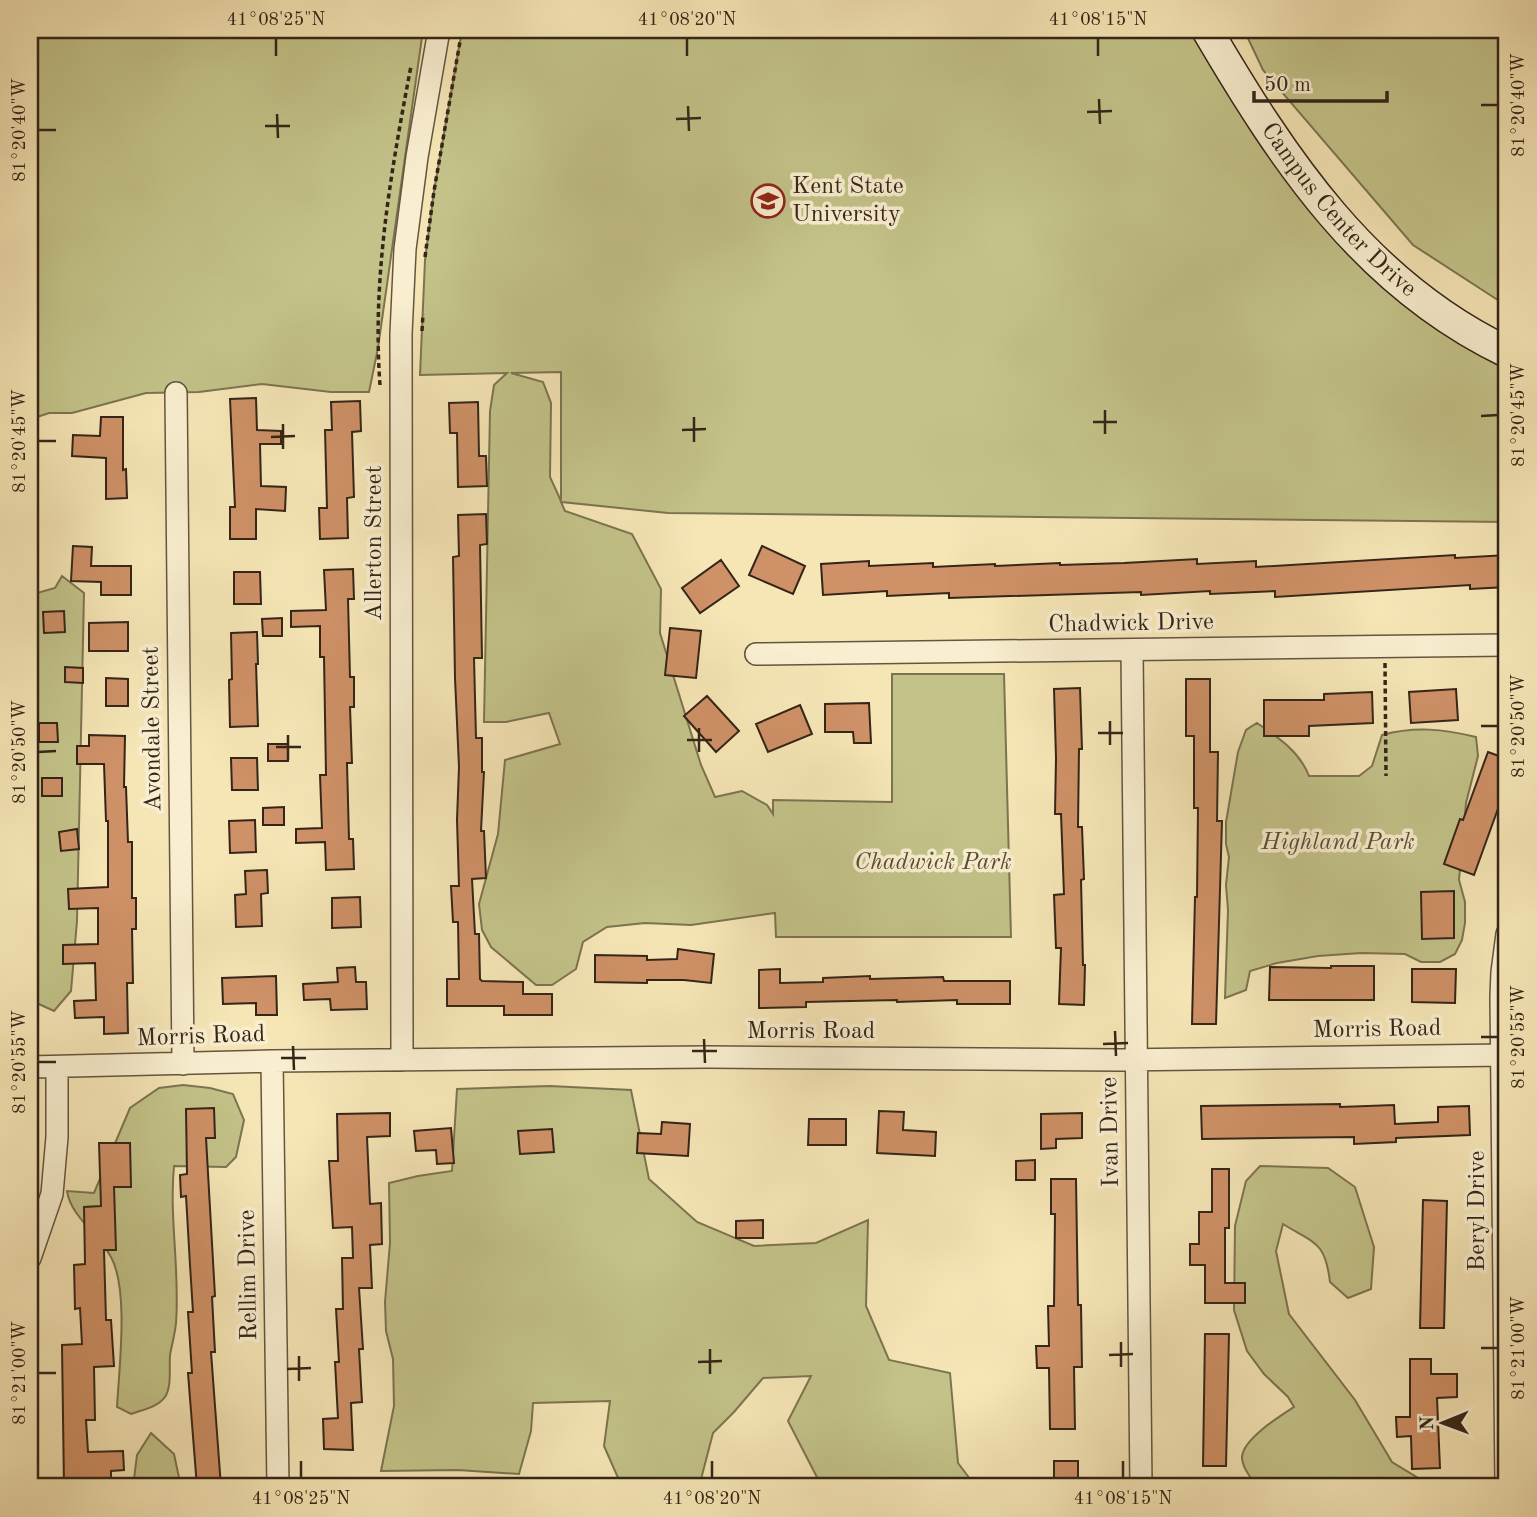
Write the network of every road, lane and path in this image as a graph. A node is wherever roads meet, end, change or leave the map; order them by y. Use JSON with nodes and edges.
{"nodes":[{"id":1,"x":439,"y":30,"type":"edge"},
{"id":2,"x":462,"y":30,"type":"edge"},
{"id":3,"x":1207,"y":30,"type":"edge"},
{"id":4,"x":425,"y":260,"type":"dead end"},
{"id":5,"x":423,"y":309,"type":"dead end"},
{"id":6,"x":422,"y":334,"type":"dead end"},
{"id":7,"x":1507,"y":352,"type":"edge"},
{"id":8,"x":176,"y":393,"type":"dead end"},
{"id":9,"x":1507,"y":645,"type":"edge"},
{"id":10,"x":1132,"y":651,"type":"junction"},
{"id":11,"x":756,"y":654,"type":"dead end"},
{"id":12,"x":1385,"y":658,"type":"dead end"},
{"id":13,"x":1386,"y":776,"type":"dead end"},
{"id":14,"x":1507,"y":934,"type":"edge"},
{"id":15,"x":1505,"y":1055,"type":"edge"},
{"id":16,"x":402,"y":1060,"type":"junction"},
{"id":17,"x":1136,"y":1060,"type":"junction"},
{"id":18,"x":272,"y":1061,"type":"junction"},
{"id":19,"x":183,"y":1064,"type":"junction"},
{"id":20,"x":30,"y":1067,"type":"edge"},
{"id":21,"x":57,"y":1067,"type":"junction"},
{"id":22,"x":30,"y":1258,"type":"edge"},
{"id":23,"x":278,"y":1487,"type":"edge"},
{"id":24,"x":1141,"y":1487,"type":"edge"},
{"id":25,"x":1506,"y":1487,"type":"edge"}],
"edges":[{"from":1,"to":16,"type":"street","name":"Allerton Street"},
{"from":2,"to":4,"type":"path"},
{"from":3,"to":7,"type":"street","name":"Campus Center Drive"},
{"from":5,"to":6,"type":"path"},
{"from":8,"to":19,"type":"street","name":"Avondale Street"},
{"from":9,"to":10,"type":"street","name":"Chadwick Drive"},
{"from":10,"to":11,"type":"street","name":"Chadwick Drive"},
{"from":10,"to":17,"type":"street","name":"Ivan Drive"},
{"from":12,"to":13,"type":"path"},
{"from":14,"to":15,"type":"street","name":"Beryl Drive"},
{"from":15,"to":17,"type":"street","name":"Morris Road"},
{"from":15,"to":25,"type":"street","name":"Beryl Drive"},
{"from":16,"to":17,"type":"street","name":"Morris Road"},
{"from":16,"to":18,"type":"street","name":"Morris Road"},
{"from":17,"to":24,"type":"street","name":"Ivan Drive"},
{"from":18,"to":19,"type":"street","name":"Morris Road"},
{"from":18,"to":23,"type":"street","name":"Rellim Drive"},
{"from":19,"to":21,"type":"street","name":"Morris Road"},
{"from":20,"to":21,"type":"street","name":"Morris Road"},
{"from":21,"to":22,"type":"street"}]}
